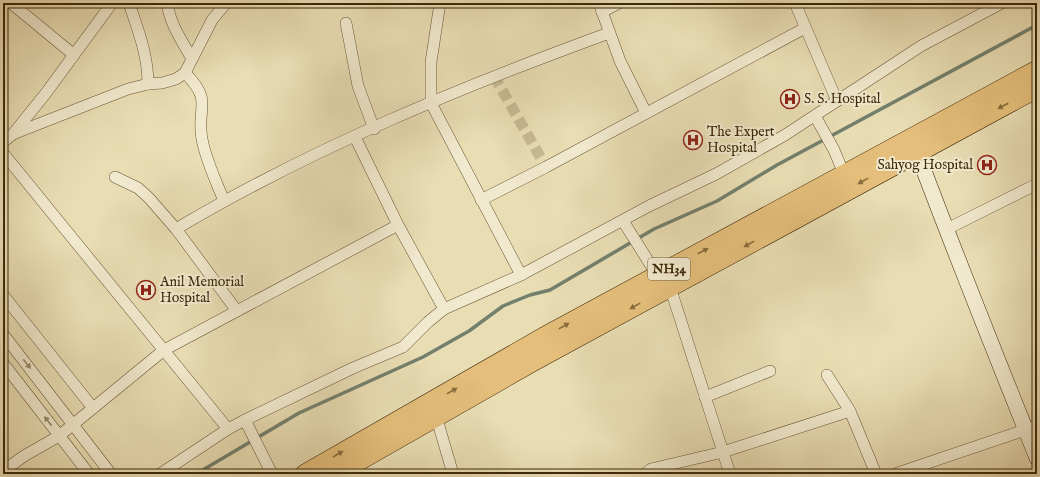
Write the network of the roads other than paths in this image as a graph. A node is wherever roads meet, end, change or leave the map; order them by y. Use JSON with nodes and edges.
{"nodes":[{"id":1,"x":7,"y":3,"type":"edge"},
{"id":2,"x":11,"y":3,"type":"edge"},
{"id":3,"x":112,"y":3,"type":"edge"},
{"id":4,"x":129,"y":3,"type":"edge"},
{"id":5,"x":167,"y":3,"type":"edge"},
{"id":6,"x":226,"y":3,"type":"edge"},
{"id":7,"x":440,"y":3,"type":"edge"},
{"id":8,"x":619,"y":3,"type":"edge"},
{"id":9,"x":795,"y":3,"type":"edge"},
{"id":10,"x":1002,"y":3,"type":"edge"},
{"id":11,"x":3,"y":7,"type":"edge"},
{"id":12,"x":601,"y":8,"type":"edge"},
{"id":13,"x":346,"y":23,"type":"dead end"},
{"id":14,"x":805,"y":28,"type":"junction"},
{"id":15,"x":609,"y":33,"type":"junction"},
{"id":16,"x":74,"y":56,"type":"junction"},
{"id":17,"x":192,"y":59,"type":"junction"},
{"id":18,"x":1037,"y":70,"type":"edge"},
{"id":19,"x":185,"y":73,"type":"junction"},
{"id":20,"x":148,"y":84,"type":"junction"},
{"id":21,"x":1037,"y":88,"type":"edge"},
{"id":22,"x":837,"y":101,"type":"junction"},
{"id":23,"x":431,"y":103,"type":"junction"},
{"id":24,"x":646,"y":113,"type":"junction"},
{"id":25,"x":815,"y":116,"type":"junction"},
{"id":26,"x":374,"y":129,"type":"junction"},
{"id":27,"x":13,"y":134,"type":"junction"},
{"id":28,"x":355,"y":137,"type":"junction"},
{"id":29,"x":3,"y":142,"type":"edge"},
{"id":30,"x":914,"y":145,"type":"junction"},
{"id":31,"x":3,"y":153,"type":"edge"},
{"id":32,"x":844,"y":174,"type":"junction"},
{"id":33,"x":115,"y":177,"type":"dead end"},
{"id":34,"x":1037,"y":184,"type":"edge"},
{"id":35,"x":481,"y":200,"type":"junction"},
{"id":36,"x":224,"y":201,"type":"junction"},
{"id":37,"x":623,"y":221,"type":"junction"},
{"id":38,"x":398,"y":225,"type":"junction"},
{"id":39,"x":176,"y":229,"type":"junction"},
{"id":40,"x":947,"y":229,"type":"junction"},
{"id":41,"x":521,"y":275,"type":"junction"},
{"id":42,"x":664,"y":281,"type":"junction"},
{"id":43,"x":3,"y":295,"type":"edge"},
{"id":44,"x":444,"y":309,"type":"junction"},
{"id":45,"x":237,"y":311,"type":"junction"},
{"id":46,"x":3,"y":334,"type":"edge"},
{"id":47,"x":164,"y":350,"type":"junction"},
{"id":48,"x":3,"y":363,"type":"edge"},
{"id":49,"x":770,"y":371,"type":"dead end"},
{"id":50,"x":827,"y":375,"type":"dead end"},
{"id":51,"x":705,"y":397,"type":"junction"},
{"id":52,"x":93,"y":408,"type":"junction"},
{"id":53,"x":850,"y":411,"type":"junction"},
{"id":54,"x":436,"y":416,"type":"junction"},
{"id":55,"x":245,"y":420,"type":"junction"},
{"id":56,"x":73,"y":424,"type":"junction"},
{"id":57,"x":1032,"y":428,"type":"edge"},
{"id":58,"x":228,"y":429,"type":"junction"},
{"id":59,"x":59,"y":436,"type":"junction"},
{"id":60,"x":723,"y":452,"type":"junction"},
{"id":61,"x":1037,"y":458,"type":"edge"},
{"id":62,"x":3,"y":471,"type":"edge"},
{"id":63,"x":89,"y":474,"type":"edge"},
{"id":64,"x":111,"y":474,"type":"edge"},
{"id":65,"x":160,"y":474,"type":"edge"},
{"id":66,"x":272,"y":474,"type":"edge"},
{"id":67,"x":305,"y":474,"type":"edge"},
{"id":68,"x":336,"y":474,"type":"edge"},
{"id":69,"x":453,"y":474,"type":"edge"},
{"id":70,"x":645,"y":474,"type":"edge"},
{"id":71,"x":730,"y":474,"type":"edge"},
{"id":72,"x":876,"y":474,"type":"edge"},
{"id":73,"x":895,"y":474,"type":"edge"}],
"edges":[{"from":1,"to":11,"type":"street"},
{"from":2,"to":16,"type":"street"},
{"from":3,"to":16,"type":"street"},
{"from":4,"to":20,"type":"street"},
{"from":5,"to":17,"type":"street"},
{"from":6,"to":17,"type":"street"},
{"from":7,"to":23,"type":"street"},
{"from":8,"to":12,"type":"street"},
{"from":9,"to":14,"type":"street"},
{"from":10,"to":22,"type":"street"},
{"from":12,"to":15,"type":"street"},
{"from":13,"to":26,"type":"street"},
{"from":14,"to":22,"type":"street"},
{"from":14,"to":24,"type":"street"},
{"from":15,"to":23,"type":"street"},
{"from":15,"to":24,"type":"street"},
{"from":16,"to":27,"type":"street"},
{"from":17,"to":19,"type":"street"},
{"from":18,"to":30,"type":"highway","number":"NH34"},
{"from":19,"to":20,"type":"street"},
{"from":19,"to":36,"type":"street"},
{"from":20,"to":27,"type":"street"},
{"from":21,"to":30,"type":"highway","number":"NH34","one_way":true},
{"from":22,"to":25,"type":"street"},
{"from":23,"to":26,"type":"street"},
{"from":23,"to":35,"type":"street"},
{"from":24,"to":35,"type":"street"},
{"from":25,"to":32,"type":"street"},
{"from":25,"to":37,"type":"street"},
{"from":26,"to":28,"type":"street"},
{"from":27,"to":29,"type":"street"},
{"from":28,"to":36,"type":"street"},
{"from":28,"to":38,"type":"street"},
{"from":30,"to":32,"type":"highway","number":"NH34"},
{"from":30,"to":40,"type":"street"},
{"from":30,"to":42,"type":"highway","number":"NH34","one_way":true},
{"from":31,"to":47,"type":"street"},
{"from":42,"to":32,"type":"highway","number":"NH34","one_way":true},
{"from":33,"to":39,"type":"street"},
{"from":34,"to":40,"type":"street"},
{"from":35,"to":41,"type":"street"},
{"from":36,"to":39,"type":"street"},
{"from":37,"to":41,"type":"street"},
{"from":37,"to":42,"type":"street"},
{"from":38,"to":44,"type":"street"},
{"from":38,"to":45,"type":"street"},
{"from":39,"to":45,"type":"street"},
{"from":40,"to":57,"type":"street"},
{"from":41,"to":44,"type":"street"},
{"from":42,"to":51,"type":"street"},
{"from":42,"to":54,"type":"highway","number":"NH34","one_way":true},
{"from":67,"to":42,"type":"highway","number":"NH34","one_way":true},
{"from":43,"to":52,"type":"street"},
{"from":44,"to":55,"type":"street"},
{"from":45,"to":47,"type":"street"},
{"from":46,"to":56,"type":"street","one_way":true},
{"from":47,"to":52,"type":"street"},
{"from":47,"to":58,"type":"street"},
{"from":59,"to":48,"type":"street","one_way":true},
{"from":49,"to":51,"type":"street"},
{"from":50,"to":53,"type":"street"},
{"from":51,"to":60,"type":"street"},
{"from":52,"to":56,"type":"street"},
{"from":53,"to":60,"type":"street"},
{"from":53,"to":72,"type":"street"},
{"from":54,"to":68,"type":"highway","number":"NH34"},
{"from":54,"to":69,"type":"street"},
{"from":55,"to":58,"type":"street"},
{"from":55,"to":66,"type":"street"},
{"from":56,"to":59,"type":"street"},
{"from":56,"to":64,"type":"street"},
{"from":57,"to":61,"type":"street"},
{"from":57,"to":73,"type":"street"},
{"from":58,"to":65,"type":"street"},
{"from":59,"to":62,"type":"street"},
{"from":59,"to":63,"type":"street"},
{"from":60,"to":70,"type":"street"},
{"from":60,"to":71,"type":"street"}]}
